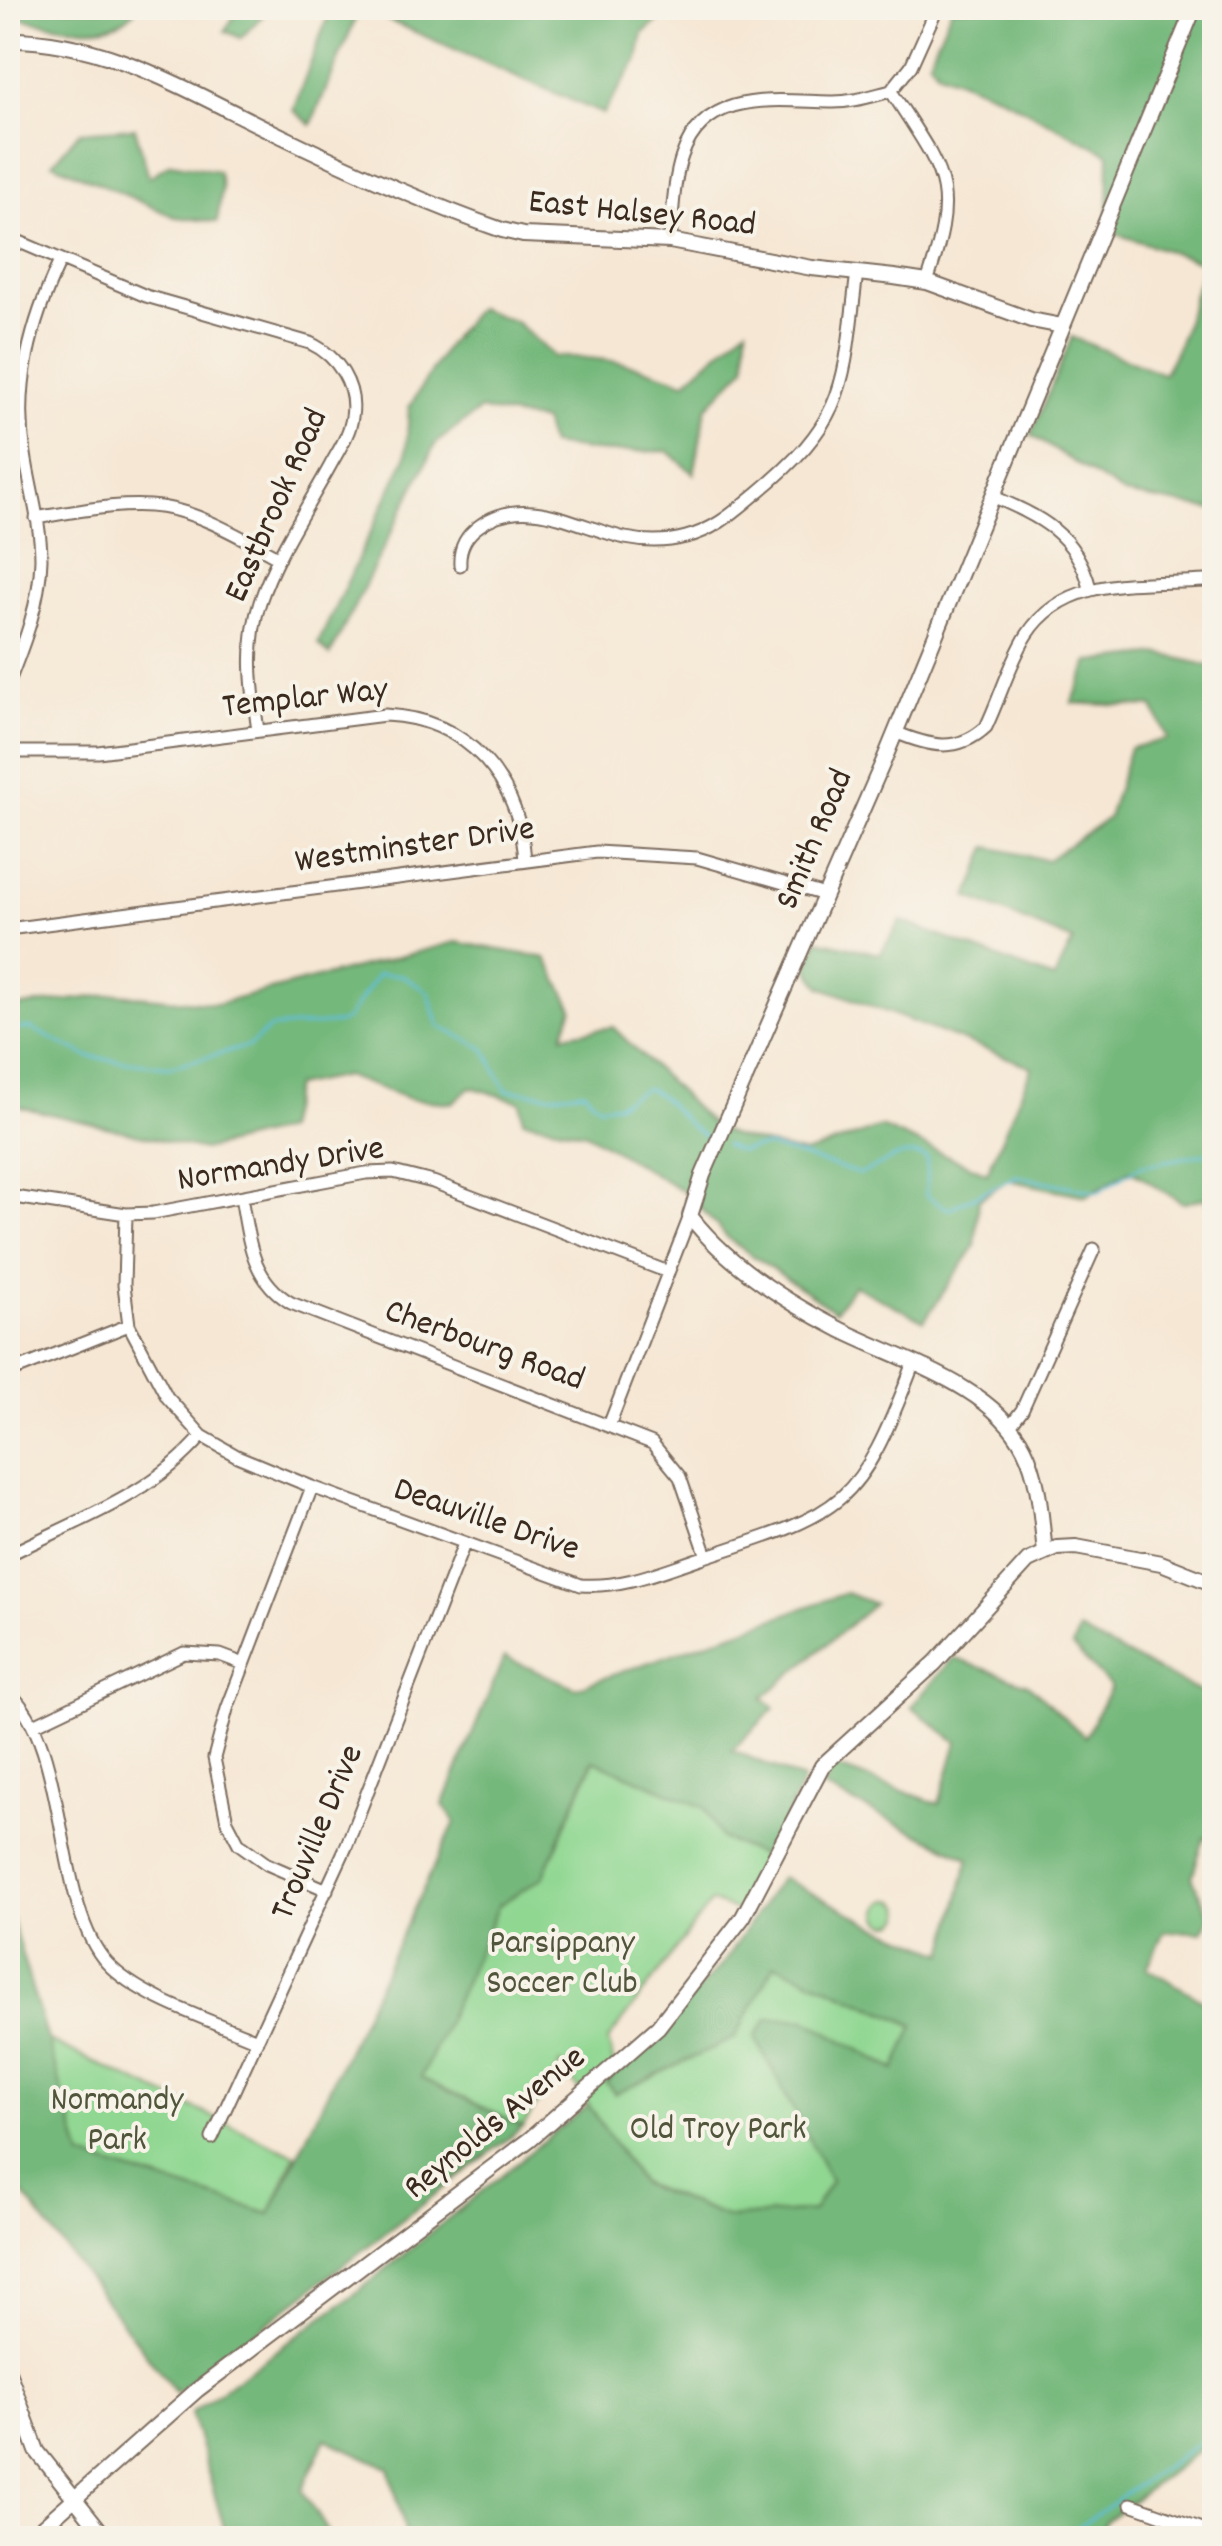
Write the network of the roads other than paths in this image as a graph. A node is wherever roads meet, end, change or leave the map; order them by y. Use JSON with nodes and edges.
{"nodes":[{"id":1,"x":937,"y":8,"type":"edge"},
{"id":2,"x":1194,"y":8,"type":"edge"},
{"id":3,"x":8,"y":40,"type":"edge"},
{"id":4,"x":891,"y":91,"type":"junction"},
{"id":5,"x":8,"y":237,"type":"edge"},
{"id":6,"x":670,"y":241,"type":"junction"},
{"id":7,"x":60,"y":261,"type":"junction"},
{"id":8,"x":857,"y":272,"type":"junction"},
{"id":9,"x":927,"y":282,"type":"junction"},
{"id":10,"x":1062,"y":326,"type":"junction"},
{"id":11,"x":992,"y":496,"type":"junction"},
{"id":12,"x":36,"y":518,"type":"junction"},
{"id":13,"x":278,"y":558,"type":"junction"},
{"id":14,"x":460,"y":566,"type":"dead end"},
{"id":15,"x":1204,"y":582,"type":"dead end"},
{"id":16,"x":1090,"y":588,"type":"junction"},
{"id":17,"x":8,"y":684,"type":"edge"},
{"id":18,"x":258,"y":731,"type":"junction"},
{"id":19,"x":895,"y":732,"type":"junction"},
{"id":20,"x":8,"y":752,"type":"edge"},
{"id":21,"x":524,"y":860,"type":"junction"},
{"id":22,"x":826,"y":895,"type":"junction"},
{"id":23,"x":8,"y":929,"type":"edge"},
{"id":24,"x":8,"y":1196,"type":"edge"},
{"id":25,"x":241,"y":1197,"type":"junction"},
{"id":26,"x":126,"y":1214,"type":"junction"},
{"id":27,"x":690,"y":1216,"type":"junction"},
{"id":28,"x":1094,"y":1249,"type":"dead end"},
{"id":29,"x":668,"y":1272,"type":"junction"},
{"id":30,"x":129,"y":1325,"type":"junction"},
{"id":31,"x":914,"y":1365,"type":"junction"},
{"id":32,"x":8,"y":1373,"type":"edge"},
{"id":33,"x":610,"y":1424,"type":"junction"},
{"id":34,"x":1009,"y":1427,"type":"junction"},
{"id":35,"x":202,"y":1436,"type":"junction"},
{"id":36,"x":312,"y":1487,"type":"junction"},
{"id":37,"x":464,"y":1544,"type":"junction"},
{"id":38,"x":1046,"y":1552,"type":"junction"},
{"id":39,"x":8,"y":1555,"type":"edge"},
{"id":40,"x":707,"y":1556,"type":"junction"},
{"id":41,"x":1214,"y":1584,"type":"edge"},
{"id":42,"x":244,"y":1664,"type":"junction"},
{"id":43,"x":8,"y":1692,"type":"edge"},
{"id":44,"x":34,"y":1725,"type":"junction"},
{"id":45,"x":327,"y":1890,"type":"junction"},
{"id":46,"x":257,"y":2040,"type":"junction"},
{"id":47,"x":212,"y":2138,"type":"dead end"},
{"id":48,"x":8,"y":2371,"type":"edge"},
{"id":49,"x":74,"y":2499,"type":"junction"},
{"id":50,"x":1130,"y":2504,"type":"dead end"},
{"id":51,"x":1214,"y":2533,"type":"edge"},
{"id":52,"x":30,"y":2538,"type":"edge"},
{"id":53,"x":106,"y":2538,"type":"edge"}],
"edges":[{"from":1,"to":4,"type":"street"},
{"from":2,"to":10,"type":"street","name":"Smith Road"},
{"from":3,"to":6,"type":"street","name":"East Halsey Road"},
{"from":4,"to":6,"type":"street"},
{"from":4,"to":9,"type":"street"},
{"from":5,"to":7,"type":"street","name":"Eastbrook Road"},
{"from":6,"to":8,"type":"street","name":"East Halsey Road"},
{"from":7,"to":12,"type":"street"},
{"from":7,"to":13,"type":"street","name":"Eastbrook Road"},
{"from":8,"to":9,"type":"street","name":"East Halsey Road"},
{"from":8,"to":14,"type":"street"},
{"from":9,"to":10,"type":"street","name":"East Halsey Road"},
{"from":10,"to":11,"type":"street","name":"Smith Road"},
{"from":11,"to":16,"type":"street"},
{"from":11,"to":19,"type":"street","name":"Smith Road"},
{"from":12,"to":13,"type":"street"},
{"from":12,"to":17,"type":"street"},
{"from":13,"to":18,"type":"street","name":"Eastbrook Road"},
{"from":15,"to":16,"type":"street"},
{"from":16,"to":19,"type":"street"},
{"from":18,"to":20,"type":"street","name":"Templar Way"},
{"from":18,"to":21,"type":"street","name":"Templar Way"},
{"from":19,"to":22,"type":"street","name":"Smith Road"},
{"from":21,"to":22,"type":"street","name":"Westminster Drive"},
{"from":21,"to":23,"type":"street","name":"Westminster Drive"},
{"from":22,"to":27,"type":"street","name":"Smith Road"},
{"from":24,"to":26,"type":"street","name":"Normandy Drive"},
{"from":25,"to":26,"type":"street","name":"Normandy Drive"},
{"from":25,"to":29,"type":"street","name":"Normandy Drive"},
{"from":25,"to":33,"type":"street","name":"Cherbourg Road"},
{"from":26,"to":30,"type":"street","name":"Deauville Drive"},
{"from":27,"to":29,"type":"street"},
{"from":27,"to":31,"type":"street"},
{"from":28,"to":34,"type":"street"},
{"from":29,"to":33,"type":"street"},
{"from":30,"to":32,"type":"street"},
{"from":30,"to":35,"type":"street","name":"Deauville Drive"},
{"from":31,"to":34,"type":"street"},
{"from":31,"to":40,"type":"street","name":"Deauville Drive"},
{"from":33,"to":40,"type":"street","name":"Cherbourg Road"},
{"from":34,"to":38,"type":"street"},
{"from":35,"to":36,"type":"street","name":"Deauville Drive"},
{"from":35,"to":39,"type":"street"},
{"from":36,"to":37,"type":"street","name":"Deauville Drive"},
{"from":36,"to":42,"type":"street"},
{"from":37,"to":40,"type":"street","name":"Deauville Drive"},
{"from":37,"to":45,"type":"street","name":"Trouville Drive"},
{"from":38,"to":41,"type":"street"},
{"from":38,"to":49,"type":"street","name":"Reynolds Avenue"},
{"from":42,"to":44,"type":"street"},
{"from":42,"to":45,"type":"street"},
{"from":43,"to":44,"type":"street"},
{"from":44,"to":46,"type":"street"},
{"from":45,"to":46,"type":"street","name":"Trouville Drive"},
{"from":46,"to":47,"type":"street","name":"Trouville Drive"},
{"from":48,"to":49,"type":"street"},
{"from":49,"to":52,"type":"street","name":"Reynolds Avenue"},
{"from":49,"to":53,"type":"street"},
{"from":50,"to":51,"type":"street"}]}
